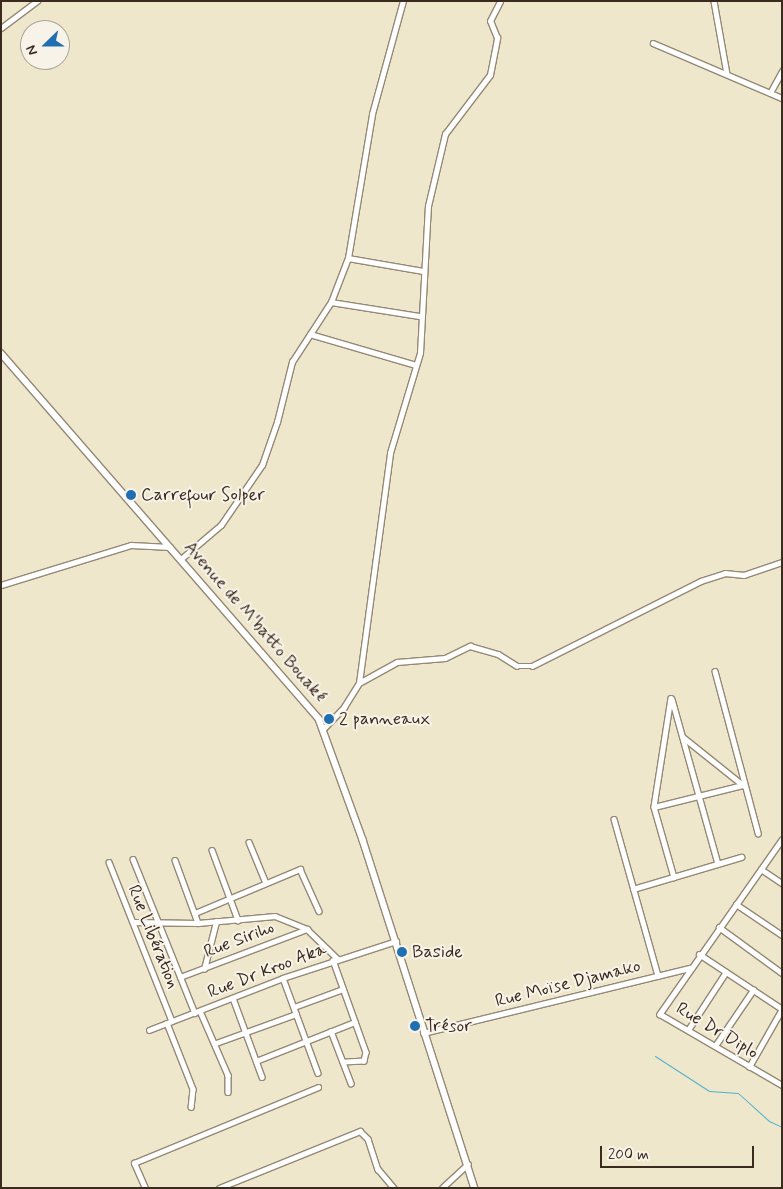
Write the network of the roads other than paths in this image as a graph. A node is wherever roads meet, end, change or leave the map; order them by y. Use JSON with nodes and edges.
{"nodes":[{"id":1,"x":37,"y":1,"type":"edge"},
{"id":2,"x":403,"y":1,"type":"edge"},
{"id":3,"x":500,"y":1,"type":"edge"},
{"id":4,"x":714,"y":1,"type":"edge"},
{"id":5,"x":1,"y":28,"type":"edge"},
{"id":6,"x":653,"y":43,"type":"dead end"},
{"id":7,"x":782,"y":71,"type":"edge"},
{"id":8,"x":727,"y":74,"type":"junction"},
{"id":9,"x":770,"y":93,"type":"junction"},
{"id":10,"x":782,"y":98,"type":"edge"},
{"id":11,"x":348,"y":258,"type":"junction"},
{"id":12,"x":423,"y":271,"type":"junction"},
{"id":13,"x":331,"y":302,"type":"junction"},
{"id":14,"x":420,"y":316,"type":"junction"},
{"id":15,"x":310,"y":334,"type":"junction"},
{"id":16,"x":1,"y":354,"type":"edge"},
{"id":17,"x":416,"y":365,"type":"junction"},
{"id":18,"x":171,"y":548,"type":"junction"},
{"id":19,"x":181,"y":559,"type":"junction"},
{"id":20,"x":782,"y":562,"type":"edge"},
{"id":21,"x":1,"y":586,"type":"edge"},
{"id":22,"x":715,"y":671,"type":"dead end"},
{"id":23,"x":359,"y":683,"type":"junction"},
{"id":24,"x":324,"y":728,"type":"junction"},
{"id":25,"x":682,"y":737,"type":"junction"},
{"id":26,"x":743,"y":785,"type":"junction"},
{"id":27,"x":698,"y":794,"type":"junction"},
{"id":28,"x":654,"y":807,"type":"junction"},
{"id":29,"x":614,"y":820,"type":"dead end"},
{"id":30,"x":758,"y":833,"type":"dead end"},
{"id":31,"x":782,"y":840,"type":"edge"},
{"id":32,"x":249,"y":842,"type":"dead end"},
{"id":33,"x":212,"y":850,"type":"dead end"},
{"id":34,"x":740,"y":857,"type":"dead end"},
{"id":35,"x":133,"y":859,"type":"dead end"},
{"id":36,"x":175,"y":860,"type":"dead end"},
{"id":37,"x":109,"y":862,"type":"dead end"},
{"id":38,"x":718,"y":864,"type":"junction"},
{"id":39,"x":761,"y":869,"type":"junction"},
{"id":40,"x":674,"y":877,"type":"junction"},
{"id":41,"x":266,"y":883,"type":"junction"},
{"id":42,"x":782,"y":883,"type":"edge"},
{"id":43,"x":633,"y":889,"type":"junction"},
{"id":44,"x":229,"y":898,"type":"junction"},
{"id":45,"x":736,"y":904,"type":"junction"},
{"id":46,"x":319,"y":911,"type":"dead end"},
{"id":47,"x":195,"y":913,"type":"junction"},
{"id":48,"x":238,"y":920,"type":"junction"},
{"id":49,"x":133,"y":922,"type":"junction"},
{"id":50,"x":157,"y":922,"type":"junction"},
{"id":51,"x":198,"y":922,"type":"junction"},
{"id":52,"x":216,"y":922,"type":"junction"},
{"id":53,"x":719,"y":927,"type":"junction"},
{"id":54,"x":307,"y":929,"type":"junction"},
{"id":55,"x":782,"y":935,"type":"edge"},
{"id":56,"x":396,"y":941,"type":"junction"},
{"id":57,"x":699,"y":954,"type":"junction"},
{"id":58,"x":336,"y":960,"type":"junction"},
{"id":59,"x":690,"y":968,"type":"junction"},
{"id":60,"x":204,"y":969,"type":"junction"},
{"id":61,"x":726,"y":972,"type":"junction"},
{"id":62,"x":782,"y":973,"type":"edge"},
{"id":63,"x":658,"y":976,"type":"junction"},
{"id":64,"x":180,"y":977,"type":"junction"},
{"id":65,"x":283,"y":978,"type":"junction"},
{"id":66,"x":343,"y":989,"type":"junction"},
{"id":67,"x":753,"y":990,"type":"junction"},
{"id":68,"x":233,"y":998,"type":"junction"},
{"id":69,"x":294,"y":1007,"type":"junction"},
{"id":70,"x":782,"y":1009,"type":"edge"},
{"id":71,"x":198,"y":1012,"type":"junction"},
{"id":72,"x":296,"y":1014,"type":"junction"},
{"id":73,"x":169,"y":1022,"type":"junction"},
{"id":74,"x":355,"y":1022,"type":"junction"},
{"id":75,"x":149,"y":1030,"type":"dead end"},
{"id":76,"x":688,"y":1030,"type":"junction"},
{"id":77,"x":331,"y":1032,"type":"junction"},
{"id":78,"x":246,"y":1033,"type":"junction"},
{"id":79,"x":424,"y":1033,"type":"junction"},
{"id":80,"x":306,"y":1041,"type":"junction"},
{"id":81,"x":216,"y":1043,"type":"junction"},
{"id":82,"x":715,"y":1046,"type":"junction"},
{"id":83,"x":256,"y":1061,"type":"junction"},
{"id":84,"x":343,"y":1062,"type":"junction"},
{"id":85,"x":749,"y":1067,"type":"junction"},
{"id":86,"x":318,"y":1073,"type":"dead end"},
{"id":87,"x":262,"y":1077,"type":"dead end"},
{"id":88,"x":782,"y":1077,"type":"edge"},
{"id":89,"x":351,"y":1083,"type":"dead end"},
{"id":90,"x":780,"y":1084,"type":"edge"},
{"id":91,"x":318,"y":1087,"type":"dead end"},
{"id":92,"x":228,"y":1092,"type":"dead end"},
{"id":93,"x":191,"y":1108,"type":"dead end"},
{"id":94,"x":468,"y":1164,"type":"junction"},
{"id":95,"x":145,"y":1188,"type":"edge"},
{"id":96,"x":219,"y":1188,"type":"edge"},
{"id":97,"x":394,"y":1188,"type":"edge"},
{"id":98,"x":442,"y":1188,"type":"edge"},
{"id":99,"x":475,"y":1188,"type":"edge"}],
"edges":[{"from":1,"to":5,"type":"street"},
{"from":2,"to":11,"type":"street"},
{"from":3,"to":12,"type":"street"},
{"from":4,"to":8,"type":"street"},
{"from":6,"to":8,"type":"street"},
{"from":7,"to":9,"type":"street"},
{"from":8,"to":9,"type":"street"},
{"from":9,"to":10,"type":"street"},
{"from":11,"to":12,"type":"street"},
{"from":11,"to":13,"type":"street"},
{"from":12,"to":14,"type":"street"},
{"from":13,"to":14,"type":"street"},
{"from":13,"to":15,"type":"street"},
{"from":14,"to":17,"type":"street"},
{"from":15,"to":17,"type":"street"},
{"from":15,"to":19,"type":"street"},
{"from":16,"to":18,"type":"street","name":"Avenue de M'batto Bouaké"},
{"from":17,"to":23,"type":"street"},
{"from":18,"to":19,"type":"street","name":"Avenue de M'batto Bouaké"},
{"from":18,"to":21,"type":"street"},
{"from":19,"to":24,"type":"street","name":"Avenue de M'batto Bouaké"},
{"from":20,"to":23,"type":"street"},
{"from":22,"to":26,"type":"street"},
{"from":23,"to":24,"type":"street"},
{"from":24,"to":56,"type":"street","name":"Avenue de M'batto Bouaké"},
{"from":25,"to":26,"type":"street"},
{"from":25,"to":27,"type":"street"},
{"from":25,"to":28,"type":"street"},
{"from":26,"to":27,"type":"street"},
{"from":26,"to":30,"type":"street"},
{"from":27,"to":28,"type":"street"},
{"from":27,"to":38,"type":"street"},
{"from":28,"to":40,"type":"street"},
{"from":29,"to":43,"type":"street"},
{"from":31,"to":39,"type":"street"},
{"from":32,"to":41,"type":"street"},
{"from":33,"to":44,"type":"street"},
{"from":34,"to":38,"type":"street"},
{"from":35,"to":50,"type":"street"},
{"from":36,"to":47,"type":"street"},
{"from":37,"to":49,"type":"street","name":"Rue Libération"},
{"from":38,"to":40,"type":"street"},
{"from":39,"to":42,"type":"street"},
{"from":39,"to":45,"type":"street"},
{"from":40,"to":43,"type":"street"},
{"from":41,"to":44,"type":"street"},
{"from":41,"to":46,"type":"street"},
{"from":43,"to":63,"type":"street"},
{"from":44,"to":47,"type":"street"},
{"from":44,"to":48,"type":"street"},
{"from":45,"to":53,"type":"street"},
{"from":45,"to":55,"type":"street"},
{"from":47,"to":51,"type":"street"},
{"from":48,"to":52,"type":"street"},
{"from":48,"to":54,"type":"street"},
{"from":49,"to":50,"type":"street"},
{"from":49,"to":73,"type":"street","name":"Rue Libération"},
{"from":50,"to":51,"type":"street"},
{"from":50,"to":64,"type":"street"},
{"from":51,"to":52,"type":"street"},
{"from":52,"to":60,"type":"street"},
{"from":53,"to":57,"type":"street"},
{"from":53,"to":62,"type":"street"},
{"from":54,"to":58,"type":"street"},
{"from":54,"to":60,"type":"street","name":"Rue Siriho"},
{"from":56,"to":58,"type":"street","name":"Rue Dr Kroo Aka"},
{"from":56,"to":79,"type":"street","name":"Avenue de M'batto Bouaké"},
{"from":57,"to":59,"type":"street"},
{"from":57,"to":61,"type":"street"},
{"from":58,"to":65,"type":"street","name":"Rue Dr Kroo Aka"},
{"from":58,"to":66,"type":"street"},
{"from":59,"to":63,"type":"street","name":"Rue Moïse Djamako"},
{"from":59,"to":76,"type":"street","name":"Rue Dr Diplo"},
{"from":60,"to":64,"type":"street","name":"Rue Siriho"},
{"from":61,"to":67,"type":"street"},
{"from":61,"to":76,"type":"street"},
{"from":63,"to":79,"type":"street","name":"Rue Moïse Djamako"},
{"from":64,"to":71,"type":"street"},
{"from":65,"to":68,"type":"street","name":"Rue Dr Kroo Aka"},
{"from":65,"to":69,"type":"street"},
{"from":66,"to":69,"type":"street"},
{"from":66,"to":74,"type":"street"},
{"from":67,"to":70,"type":"street"},
{"from":67,"to":82,"type":"street"},
{"from":68,"to":71,"type":"street","name":"Rue Dr Kroo Aka"},
{"from":68,"to":78,"type":"street"},
{"from":69,"to":72,"type":"street"},
{"from":70,"to":85,"type":"street"},
{"from":71,"to":73,"type":"street","name":"Rue Dr Kroo Aka"},
{"from":71,"to":81,"type":"street"},
{"from":72,"to":78,"type":"street"},
{"from":72,"to":80,"type":"street"},
{"from":73,"to":75,"type":"street","name":"Rue Dr Kroo Aka"},
{"from":73,"to":93,"type":"street","name":"Rue Libération"},
{"from":74,"to":77,"type":"street"},
{"from":74,"to":84,"type":"street"},
{"from":76,"to":82,"type":"street","name":"Rue Dr Diplo"},
{"from":77,"to":80,"type":"street"},
{"from":77,"to":84,"type":"street"},
{"from":78,"to":81,"type":"street"},
{"from":78,"to":83,"type":"street"},
{"from":79,"to":94,"type":"street","name":"Avenue de M'batto Bouaké"},
{"from":80,"to":83,"type":"street"},
{"from":80,"to":86,"type":"street"},
{"from":81,"to":92,"type":"street"},
{"from":82,"to":85,"type":"street","name":"Rue Dr Diplo"},
{"from":83,"to":87,"type":"street"},
{"from":84,"to":89,"type":"street"},
{"from":85,"to":90,"type":"street","name":"Rue Dr Diplo"},
{"from":88,"to":90,"type":"street"},
{"from":91,"to":95,"type":"street"},
{"from":94,"to":98,"type":"street"},
{"from":94,"to":99,"type":"street","name":"Avenue de M'batto Bouaké"},
{"from":96,"to":97,"type":"street"}]}
